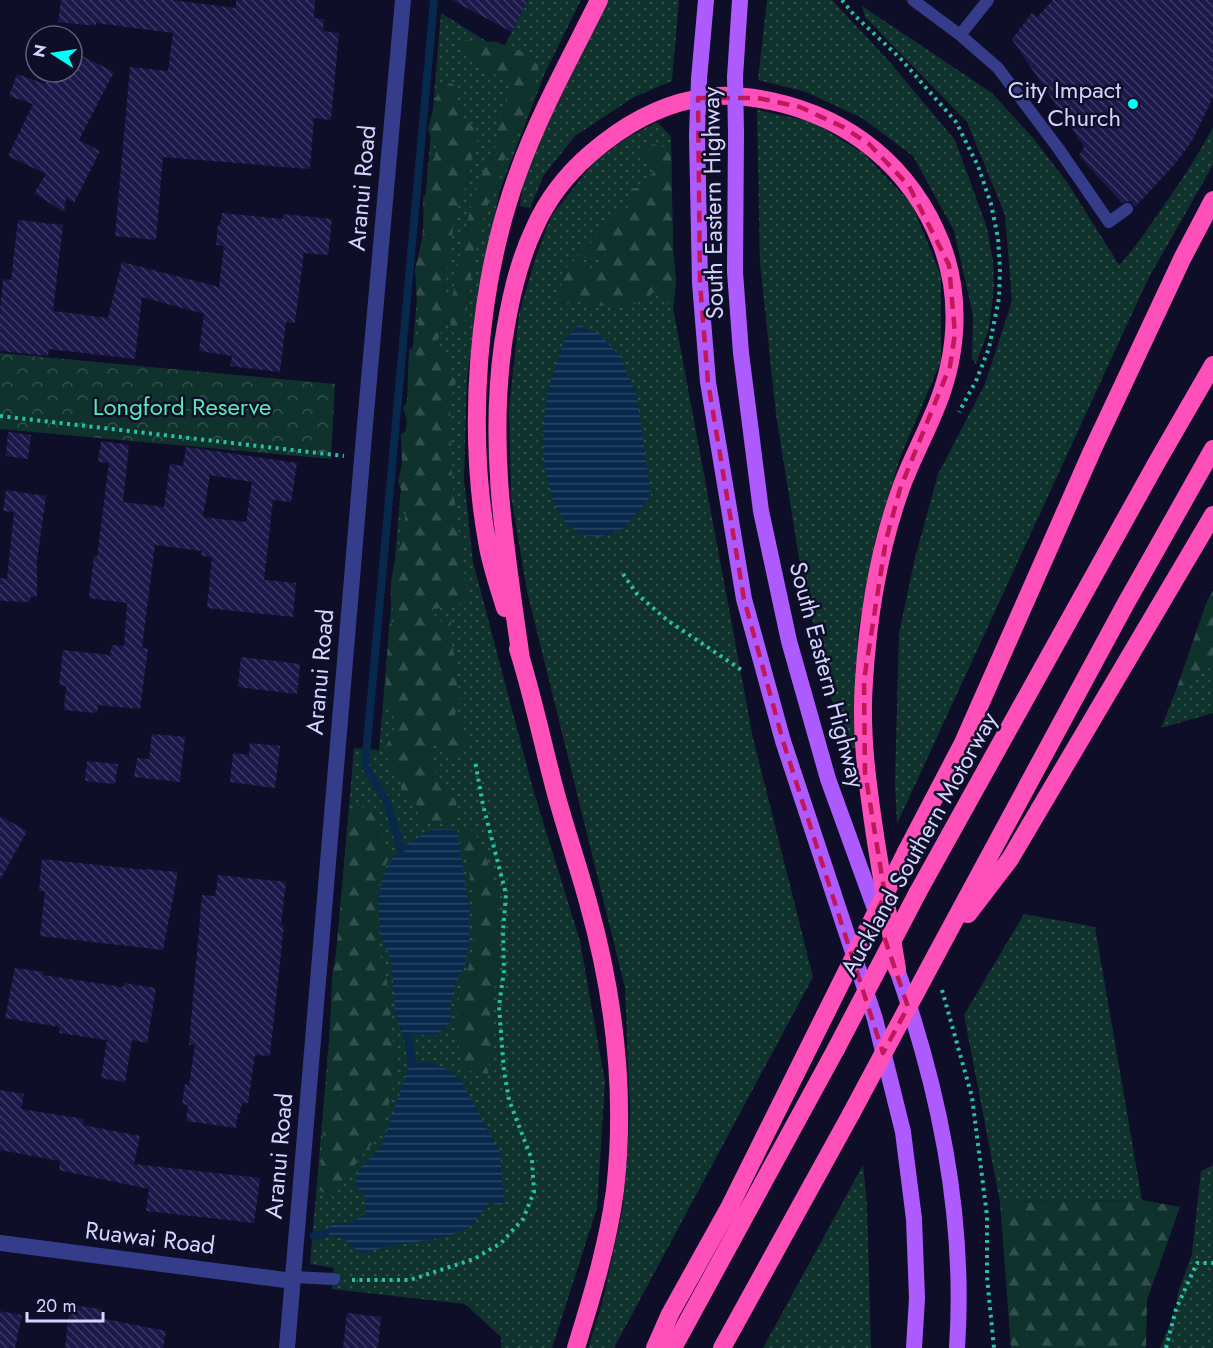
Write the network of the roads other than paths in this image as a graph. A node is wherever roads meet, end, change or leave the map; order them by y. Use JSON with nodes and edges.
{"nodes":[{"id":1,"x":403,"y":0,"type":"edge"},
{"id":2,"x":599,"y":0,"type":"edge"},
{"id":3,"x":706,"y":0,"type":"edge"},
{"id":4,"x":740,"y":0,"type":"edge"},
{"id":5,"x":913,"y":0,"type":"edge"},
{"id":6,"x":988,"y":0,"type":"edge"},
{"id":7,"x":960,"y":35,"type":"junction"},
{"id":8,"x":1213,"y":200,"type":"edge"},
{"id":9,"x":1127,"y":209,"type":"dead end"},
{"id":10,"x":1213,"y":365,"type":"edge"},
{"id":11,"x":1213,"y":449,"type":"edge"},
{"id":12,"x":1213,"y":515,"type":"edge"},
{"id":13,"x":521,"y":659,"type":"junction"},
{"id":14,"x":937,"y":953,"type":"junction"},
{"id":15,"x":897,"y":969,"type":"junction"},
{"id":16,"x":0,"y":1243,"type":"edge"},
{"id":17,"x":293,"y":1279,"type":"junction"},
{"id":18,"x":334,"y":1279,"type":"road end"},
{"id":19,"x":287,"y":1348,"type":"edge"},
{"id":20,"x":576,"y":1348,"type":"edge"},
{"id":21,"x":655,"y":1348,"type":"edge"},
{"id":22,"x":673,"y":1348,"type":"edge"},
{"id":23,"x":722,"y":1348,"type":"edge"},
{"id":24,"x":914,"y":1348,"type":"edge"},
{"id":25,"x":957,"y":1348,"type":"edge"}],
"edges":[{"from":1,"to":17,"type":"street","name":"Aranui Road"},
{"from":2,"to":13,"type":"highway"},
{"from":3,"to":24,"type":"main road","name":"South Eastern Highway","bridge":true},
{"from":4,"to":15,"type":"main road","name":"South Eastern Highway","bridge":true},
{"from":5,"to":7,"type":"lane"},
{"from":6,"to":7,"type":"lane"},
{"from":7,"to":9,"type":"lane"},
{"from":8,"to":21,"type":"highway","bridge":true},
{"from":10,"to":22,"type":"highway","name":"Auckland Southern Motorway","bridge":true},
{"from":11,"to":14,"type":"highway"},
{"from":12,"to":14,"type":"highway"},
{"from":13,"to":15,"type":"highway"},
{"from":13,"to":20,"type":"highway"},
{"from":14,"to":23,"type":"highway","bridge":true},
{"from":15,"to":25,"type":"main road","name":"South Eastern Highway"},
{"from":16,"to":17,"type":"street","name":"Ruawai Road"},
{"from":17,"to":18,"type":"lane"},
{"from":17,"to":19,"type":"street","name":"Aranui Road"}]}
